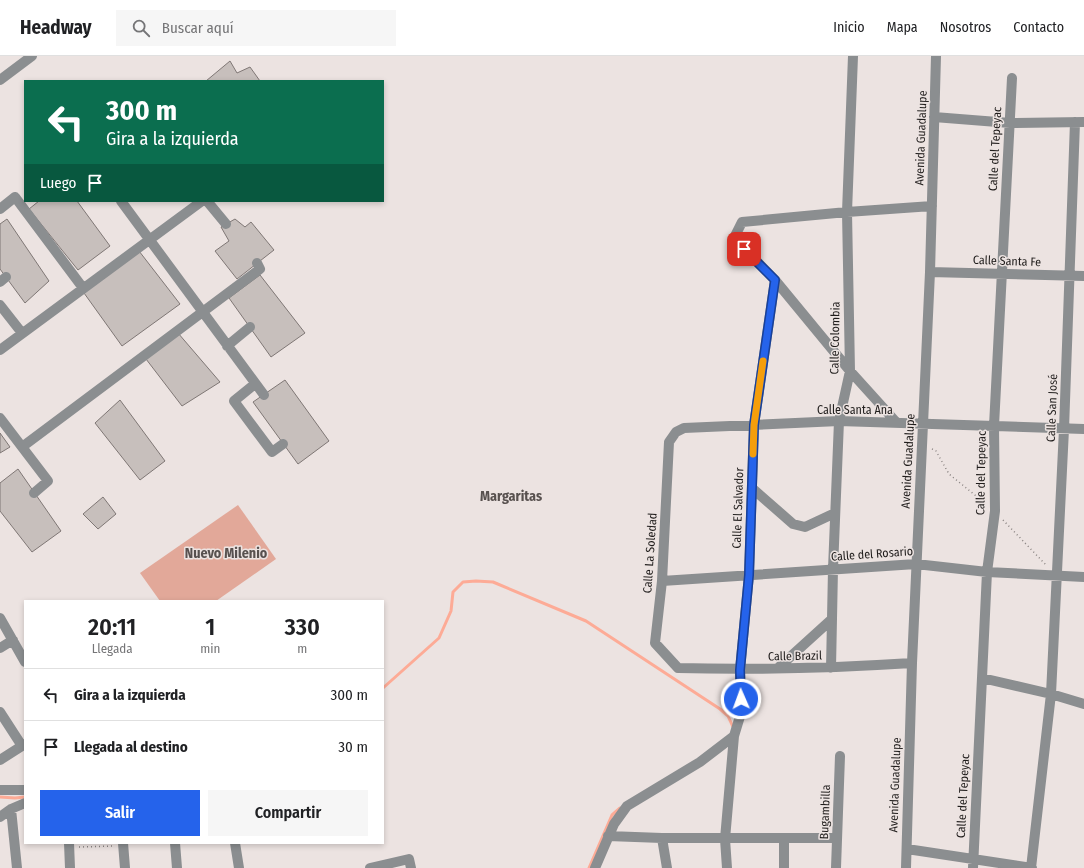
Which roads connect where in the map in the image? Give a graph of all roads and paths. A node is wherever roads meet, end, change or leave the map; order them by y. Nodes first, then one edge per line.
1 (32, 56) edge
2 (853, 56) edge
3 (936, 56) edge
4 (1012, 78) dead end
5 (0, 80) edge
6 (934, 117) junction
7 (1080, 122) edge
8 (1010, 123) junction
9 (122, 202) edge
10 (208, 202) edge
11 (190, 204) edge
12 (932, 206) junction
13 (0, 209) edge
14 (847, 212) junction
15 (226, 224) dead end
16 (149, 240) junction
17 (257, 263) dead end
18 (930, 272) junction
19 (1002, 274) junction
20 (1070, 276) junction
21 (1084, 276) edge
22 (775, 280) junction
23 (83, 288) junction
24 (0, 305) edge
25 (203, 313) junction
26 (250, 327) dead end
27 (22, 333) junction
28 (228, 346) junction
29 (0, 350) edge
30 (850, 371) junction
31 (256, 384) junction
32 (264, 395) dead end
33 (0, 418) edge
34 (839, 421) junction
35 (897, 423) junction
36 (923, 424) junction
37 (754, 425) junction
38 (994, 426) junction
39 (1064, 429) junction
40 (1084, 429) edge
41 (676, 432) joint
42 (283, 444) dead end
43 (22, 447) junction
44 (752, 488) junction
45 (34, 493) dead end
46 (835, 513) junction
47 (916, 564) junction
48 (833, 569) junction
49 (987, 572) junction
50 (749, 575) junction
51 (1056, 576) junction
52 (1084, 577) edge
53 (662, 581) junction
54 (0, 618) edge
55 (832, 619) junction
56 (13, 640) junction
57 (0, 648) edge
58 (24, 660) edge
59 (912, 664) junction
60 (678, 668) joint
61 (778, 668) junction
62 (831, 668) junction
63 (740, 670) junction
64 (982, 678) junction
65 (1051, 694) junction
66 (1084, 704) edge
67 (0, 712) edge
68 (734, 736) junction
69 (23, 745) edge
70 (840, 756) dead end
71 (0, 760) edge
72 (0, 790) edge
73 (24, 790) edge
74 (24, 803) edge
75 (11, 809) junction
76 (0, 817) edge
77 (608, 836) junction
78 (662, 838) junction
79 (837, 838) junction
80 (725, 839) junction
81 (784, 839) junction
82 (123, 844) edge
83 (175, 844) edge
84 (235, 844) edge
85 (69, 845) edge
86 (906, 848) junction
87 (973, 863) edge
88 (410, 864) edge
89 (17, 868) edge
90 (70, 868) edge
91 (125, 868) edge
92 (177, 868) edge
93 (239, 868) edge
94 (370, 868) edge
95 (595, 868) edge
96 (667, 868) edge
97 (726, 868) edge
98 (784, 868) edge
99 (836, 868) edge
100 (906, 868) edge
101 (1031, 868) edge

1 - 5 street
2 - 14 street, Calle Colombia
3 - 6 street, Avenida Guadalupe
4 - 8 street, Calle del Tepeyac
6 - 8 street
6 - 12 street, Avenida Guadalupe
7 - 8 street
7 - 20 street, Calle San José
8 - 19 street, Calle del Tepeyac
9 - 16 street
10 - 15 street
11 - 16 street
12 - 14 street
12 - 18 street, Avenida Guadalupe
13 - 23 street
14 - 22 street
14 - 30 street, Calle Colombia
16 - 23 street
16 - 25 street
17 - 25 street
18 - 19 street, Calle Santa Fe
18 - 36 street, Avenida Guadalupe
19 - 20 street, Calle Santa Fe
19 - 38 street, Calle del Tepeyac
20 - 21 street, Calle Santa Fe
20 - 39 street, Calle San José
22 - 30 street
22 - 37 street, Calle El Salvador
23 - 27 street
24 - 27 street
25 - 28 street
25 - 43 street
26 - 28 street
27 - 29 street
28 - 31 street
30 - 34 street, Calle Colombia
30 - 35 street
31 - 32 street
31 - 42 street
33 - 43 street
34 - 35 street, Calle Santa Ana
34 - 37 street, Calle Santa Ana
34 - 46 street, Calle Colombia
35 - 36 street, Calle Santa Ana
36 - 38 street, Calle Santa Ana
36 - 47 street, Avenida Guadalupe
37 - 41 street, Calle Santa Ana
37 - 44 street, Calle El Salvador
38 - 39 street, Calle Santa Ana
38 - 49 street, Calle del Tepeyac
39 - 40 street, Calle Santa Ana
39 - 51 street, Calle San José
41 - 53 street, Calle La Soledad
43 - 45 street
44 - 46 street
44 - 50 street, Calle El Salvador
46 - 48 street, Calle Colombia
47 - 48 street, Calle del Rosario
47 - 49 street, Calle del Rosario
47 - 59 street, Avenida Guadalupe
48 - 50 street, Calle del Rosario
48 - 55 street, Calle Colombia
49 - 51 street, Calle del Rosario
49 - 64 street, Calle del Tepeyac
50 - 53 street, Calle del Rosario
50 - 63 street, Calle El Salvador
51 - 52 street, Calle del Rosario
51 - 65 street, Calle San José
53 - 60 street, Calle La Soledad
54 - 56 street
55 - 61 street
55 - 62 street, Calle Colombia
56 - 57 street
56 - 58 street
59 - 62 street, Calle Brazil
59 - 86 street, Avenida Guadalupe
60 - 63 street, Calle Brazil
61 - 62 street, Calle Brazil
61 - 63 street, Calle Brazil
63 - 68 street, Calle El Salvador
64 - 65 street
64 - 87 street, Calle del Tepeyac
65 - 66 street
65 - 101 street, Calle San José
67 - 69 street
68 - 77 street
68 - 80 street, Calle El Salvador
69 - 71 street
70 - 79 street, Bugambilla
72 - 73 street
74 - 75 street
75 - 76 street
75 - 89 street
77 - 78 street
77 - 95 street
78 - 80 street
78 - 96 street
79 - 81 street
79 - 99 street, Bugambilla
80 - 81 street
80 - 97 street, Calle El Salvador
81 - 98 street
82 - 85 path
82 - 91 street
83 - 92 street
84 - 93 street
85 - 90 street
86 - 87 street
86 - 100 street, Avenida Guadalupe
87 - 101 street
88 - 94 street

